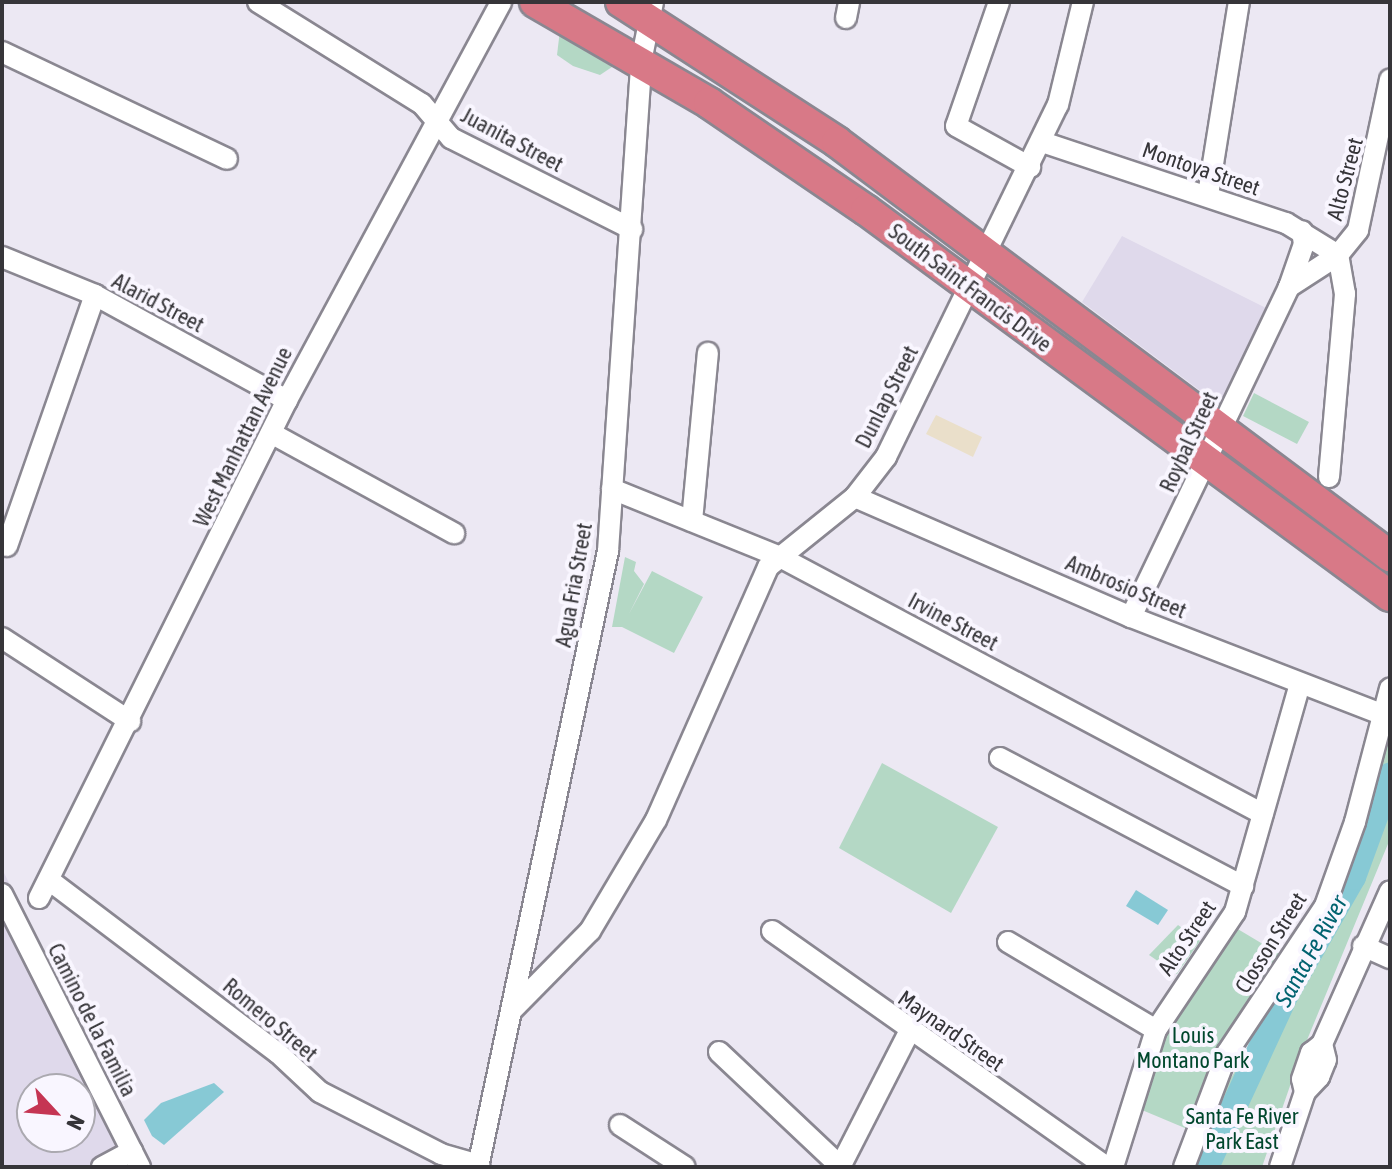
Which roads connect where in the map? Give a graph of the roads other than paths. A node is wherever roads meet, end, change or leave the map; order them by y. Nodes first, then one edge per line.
1 (258, 2) edge
2 (501, 2) edge
3 (535, 2) edge
4 (621, 2) edge
5 (999, 2) edge
6 (1083, 2) edge
7 (1239, 2) edge
8 (652, 10) edge
9 (2, 52) edge
10 (641, 62) junction
11 (1390, 79) edge
12 (434, 122) junction
13 (1042, 142) junction
14 (227, 159) dead end
15 (1030, 167) junction
16 (1208, 195) junction
17 (632, 229) junction
18 (1302, 231) junction
19 (986, 253) junction
20 (1338, 255) junction
21 (2, 257) edge
22 (967, 287) junction
23 (1289, 287) junction
24 (95, 295) junction
25 (708, 353) dead end
26 (287, 400) junction
27 (1220, 432) junction
28 (271, 433) junction
29 (1206, 464) junction
30 (1329, 477) dead end
31 (612, 489) junction
32 (855, 497) junction
33 (692, 521) junction
34 (454, 533) dead end
35 (7, 546) dead end
36 (778, 556) junction
37 (1390, 556) edge
38 (1390, 596) edge
39 (1131, 617) junction
40 (2, 638) edge
41 (1300, 684) junction
42 (1390, 689) edge
43 (1381, 714) junction
44 (130, 721) junction
45 (1000, 758) dead end
46 (1263, 814) junction
47 (1243, 886) junction
48 (44, 889) joint
49 (1390, 891) edge
50 (2, 894) edge
51 (7, 918) edge
52 (772, 931) dead end
53 (1008, 942) dead end
54 (1363, 946) junction
55 (1390, 958) edge
56 (513, 1009) junction
57 (1156, 1030) junction
58 (909, 1032) junction
59 (719, 1052) dead end
60 (620, 1125) dead end
61 (136, 1159) edge
62 (479, 1166) edge
63 (102, 1167) edge
64 (685, 1167) edge
65 (841, 1167) edge
66 (1106, 1167) edge
67 (1113, 1167) edge
68 (1184, 1167) edge
69 (1280, 1167) edge

1 - 12 street, Juanita Street
2 - 12 street, West Manhattan Avenue
3 - 10 highway, South Saint Francis Drive
4 - 8 highway, South Saint Francis Drive
5 - 15 street
6 - 13 street, Dunlap Street
7 - 16 street
8 - 10 street, Agua Fria Street
8 - 19 highway, South Saint Francis Drive
9 - 14 street
10 - 17 street, Agua Fria Street
10 - 22 highway, South Saint Francis Drive
11 - 20 street, Alto Street
12 - 17 street, Juanita Street
12 - 26 street, West Manhattan Avenue
13 - 15 street, Dunlap Street
13 - 16 street, Montoya Street
15 - 19 street, Dunlap Street
16 - 18 street, Montoya Street
17 - 31 street, Agua Fria Street
18 - 20 street, Montoya Street
18 - 23 street, Roybal Street
19 - 22 street, Dunlap Street
19 - 27 highway, South Saint Francis Drive
20 - 23 street
20 - 30 street
21 - 24 street, Alarid Street
22 - 29 highway, South Saint Francis Drive
22 - 32 street, Dunlap Street
23 - 27 street, Roybal Street
24 - 26 street, Alarid Street
24 - 35 street
25 - 33 street
26 - 28 street, West Manhattan Avenue
27 - 29 street, Roybal Street
27 - 37 highway, South Saint Francis Drive
28 - 34 street
28 - 44 street, West Manhattan Avenue
29 - 38 highway, South Saint Francis Drive
29 - 39 street, Roybal Street
31 - 33 street, Irvine Street
31 - 56 street, Agua Fria Street
32 - 36 street, Dunlap Street
32 - 39 street, Ambrosio Street
33 - 36 street, Irvine Street
36 - 46 street, Irvine Street
36 - 56 street, Dunlap Street
39 - 41 street, Ambrosio Street
40 - 44 street
41 - 43 street, Ambrosio Street
41 - 46 street, Alto Street
42 - 43 street, Closson Street
43 - 68 street, Closson Street
44 - 48 street, West Manhattan Avenue
45 - 47 street
46 - 47 street, Alto Street
47 - 57 street, Alto Street
48 - 62 street, Romero Street
49 - 54 street
50 - 51 street, Camino de la Familia
51 - 61 street, Camino de la Familia
52 - 58 street, Maynard Street
53 - 57 street
54 - 55 street
54 - 69 street
56 - 62 street, Agua Fria Street
57 - 67 street, Alto Street
58 - 65 street
58 - 66 street, Maynard Street
59 - 65 street
60 - 64 street
61 - 63 street

